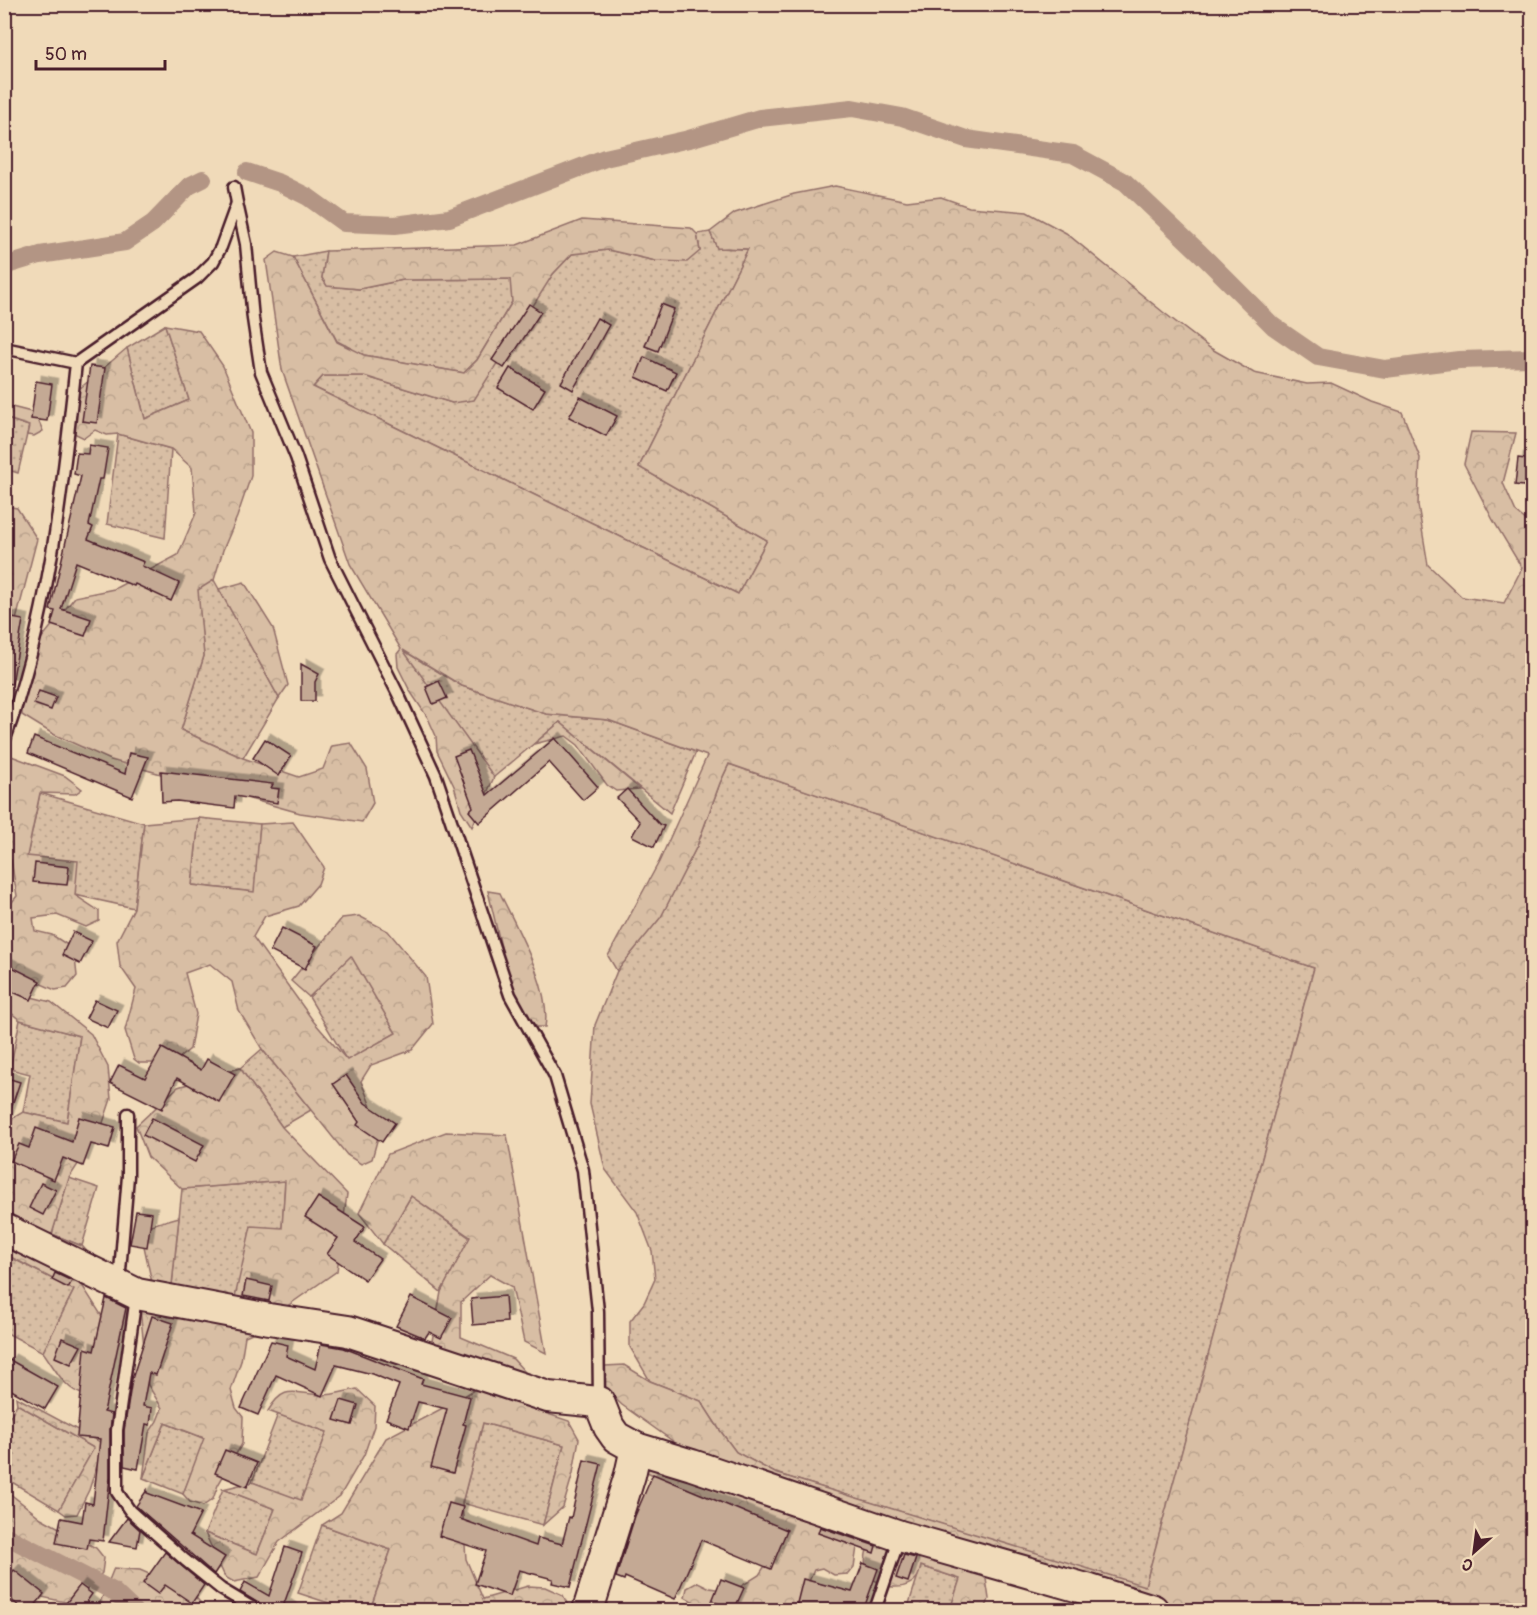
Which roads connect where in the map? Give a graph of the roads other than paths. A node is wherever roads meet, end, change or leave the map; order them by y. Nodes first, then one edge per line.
1 (234, 187) dead end
2 (237, 203) junction
3 (4, 348) edge
4 (76, 363) junction
5 (4, 742) edge
6 (129, 1114) dead end
7 (4, 1229) edge
8 (128, 1290) junction
9 (599, 1402) junction
10 (636, 1448) junction
11 (900, 1536) junction
12 (1087, 1600) edge
13 (256, 1611) edge
14 (588, 1611) edge
15 (876, 1611) edge
16 (1153, 1611) edge

1 - 2 lane
2 - 4 lane
2 - 9 lane
3 - 4 lane
4 - 5 lane
6 - 8 lane
7 - 8 street
8 - 9 street
8 - 13 lane
9 - 10 street
10 - 11 street
10 - 14 street
11 - 12 street
11 - 15 lane
12 - 16 street

